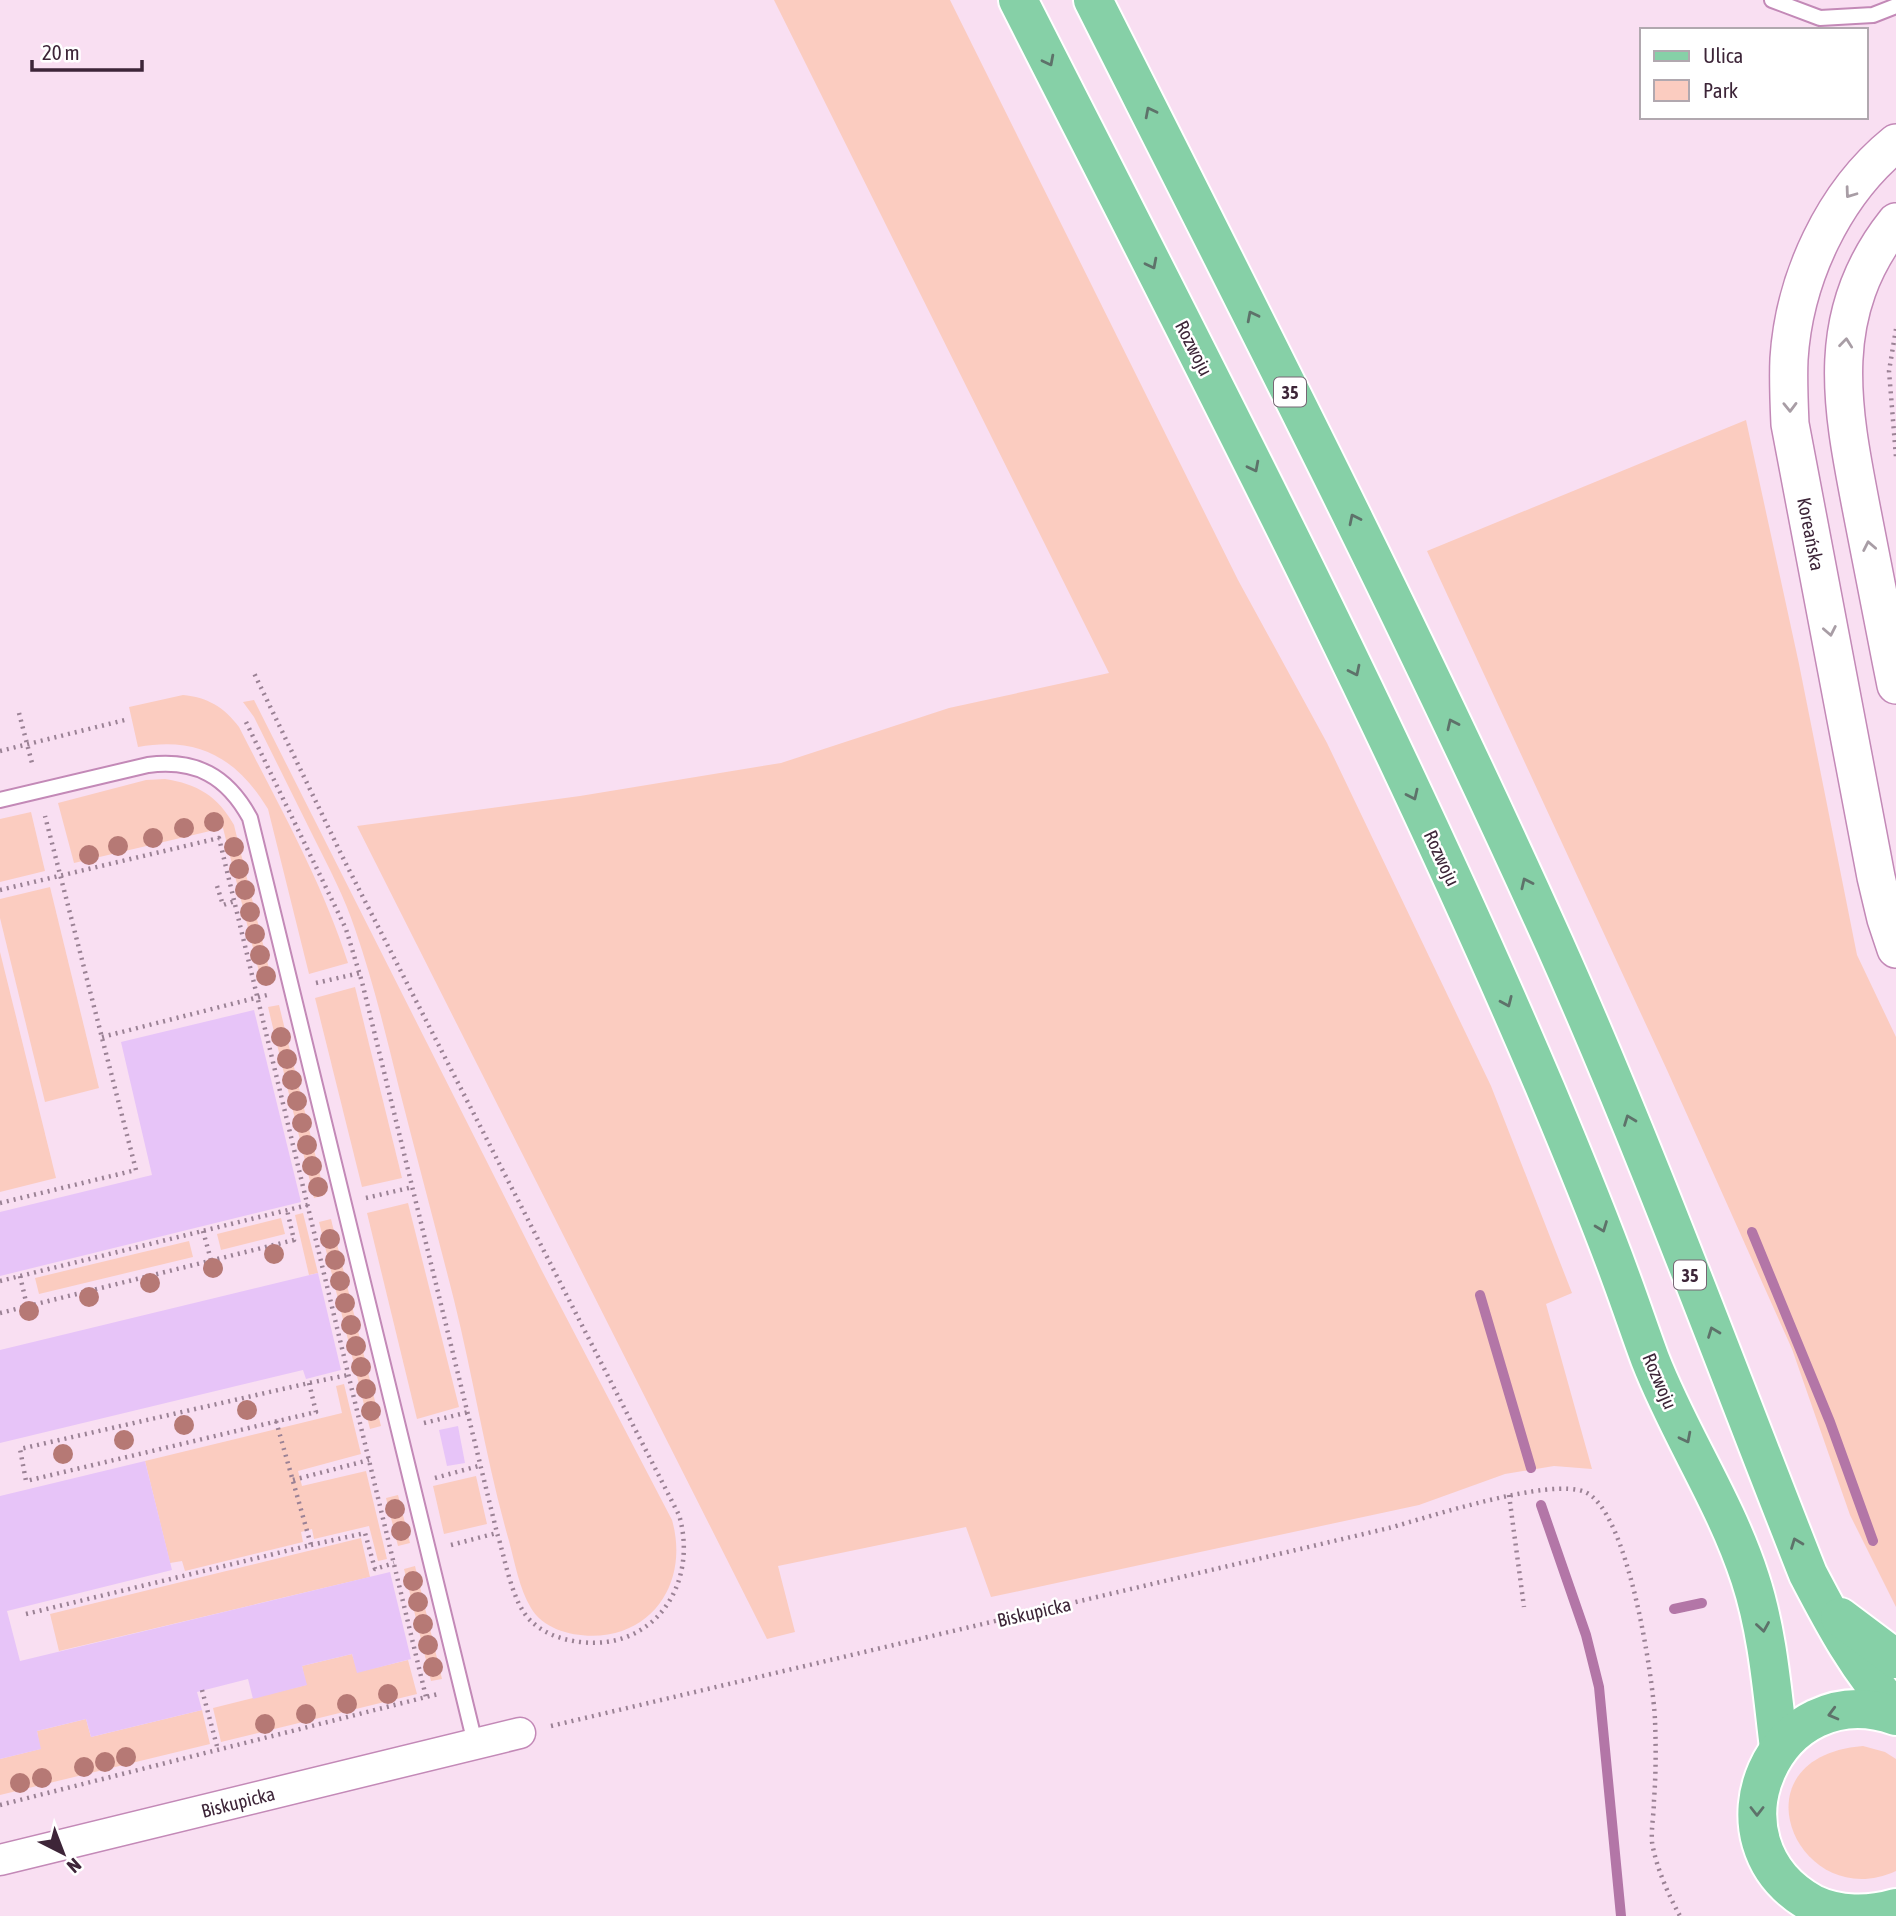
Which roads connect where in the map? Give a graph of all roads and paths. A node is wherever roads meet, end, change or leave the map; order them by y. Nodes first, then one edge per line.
1 (1018, 0) edge
2 (1093, 0) edge
3 (1772, 0) edge
4 (1896, 6) edge
5 (1896, 143) edge
6 (1896, 222) edge
7 (1896, 329) edge
8 (1896, 457) edge
9 (253, 671) dead end
10 (1896, 685) edge
11 (19, 713) dead end
12 (125, 720) dead end
13 (246, 722) dead end
14 (27, 744) junction
15 (0, 751) edge
16 (39, 791) junction
17 (0, 800) edge
18 (61, 876) junction
19 (217, 886) dead end
20 (0, 890) edge
21 (235, 901) junction
22 (1896, 949) edge
23 (360, 973) junction
24 (292, 989) junction
25 (257, 997) junction
26 (102, 1037) junction
27 (0, 1203) edge
28 (308, 1205) junction
29 (286, 1210) junction
30 (203, 1231) junction
31 (211, 1260) junction
32 (20, 1276) junction
33 (0, 1281) edge
34 (27, 1306) junction
35 (0, 1313) edge
36 (348, 1374) junction
37 (309, 1383) junction
38 (469, 1412) junction
39 (276, 1421) junction
40 (420, 1424) dead end
41 (369, 1460) junction
42 (481, 1465) junction
43 (433, 1479) dead end
44 (293, 1480) junction
45 (1509, 1496) junction
46 (311, 1545) junction
47 (394, 1563) junction
48 (1824, 1605) junction
49 (1524, 1607) dead end
50 (26, 1614) dead end
51 (1896, 1659) edge
52 (462, 1688) junction
53 (202, 1690) dead end
54 (426, 1697) junction
55 (1896, 1710) edge
56 (1896, 1716) edge
57 (558, 1724) dead end
58 (520, 1733) dead end
59 (475, 1744) junction
60 (1779, 1748) junction
61 (218, 1750) junction
62 (0, 1805) edge
63 (0, 1860) edge
64 (1809, 1907) edge
65 (1896, 1908) edge
66 (1680, 1916) edge

1 -> 60 main road, Rozwoju
48 -> 2 main road, 35
3 - 4 lane
5 -> 22 street, Koreańska
10 -> 6 street
7 - 8 path
9 - 42 path
11 - 14 path
12 - 14 path
13 - 23 path
14 - 15 path
14 - 16 path
16 - 17 lane
16 - 18 path
16 - 24 lane
18 - 20 path
18 - 21 path
18 - 26 path
19 - 21 path
21 - 25 path
23 - 24 path
23 - 38 path
24 - 25 path
24 - 52 lane
25 - 26 path
25 - 28 path
26 - 27 path
28 - 29 path
28 - 36 path
29 - 30 path
29 - 31 path
30 - 31 path
30 - 32 path
31 - 34 path
32 - 33 path
32 - 34 path
34 - 35 path
36 - 37 path
36 - 41 path
37 - 39 path
37 - 39 path
38 - 40 path
38 - 42 path
39 - 44 path
41 - 44 path
41 - 47 path
42 - 43 path
44 - 46 path
45 - 49 path
45 - 57 path, Biskupicka
45 - 66 path, Biskupicka
46 - 47 path
46 - 50 path
47 - 54 path
48 - 51 main road
48 - 55 main road, 35
52 - 54 path
52 - 59 lane
53 - 61 path
54 - 61 path
56 -> 60 main road
58 - 59 street, Biskupicka
59 - 63 street, Biskupicka
60 -> 64 main road
61 - 62 path
64 - 65 main road

